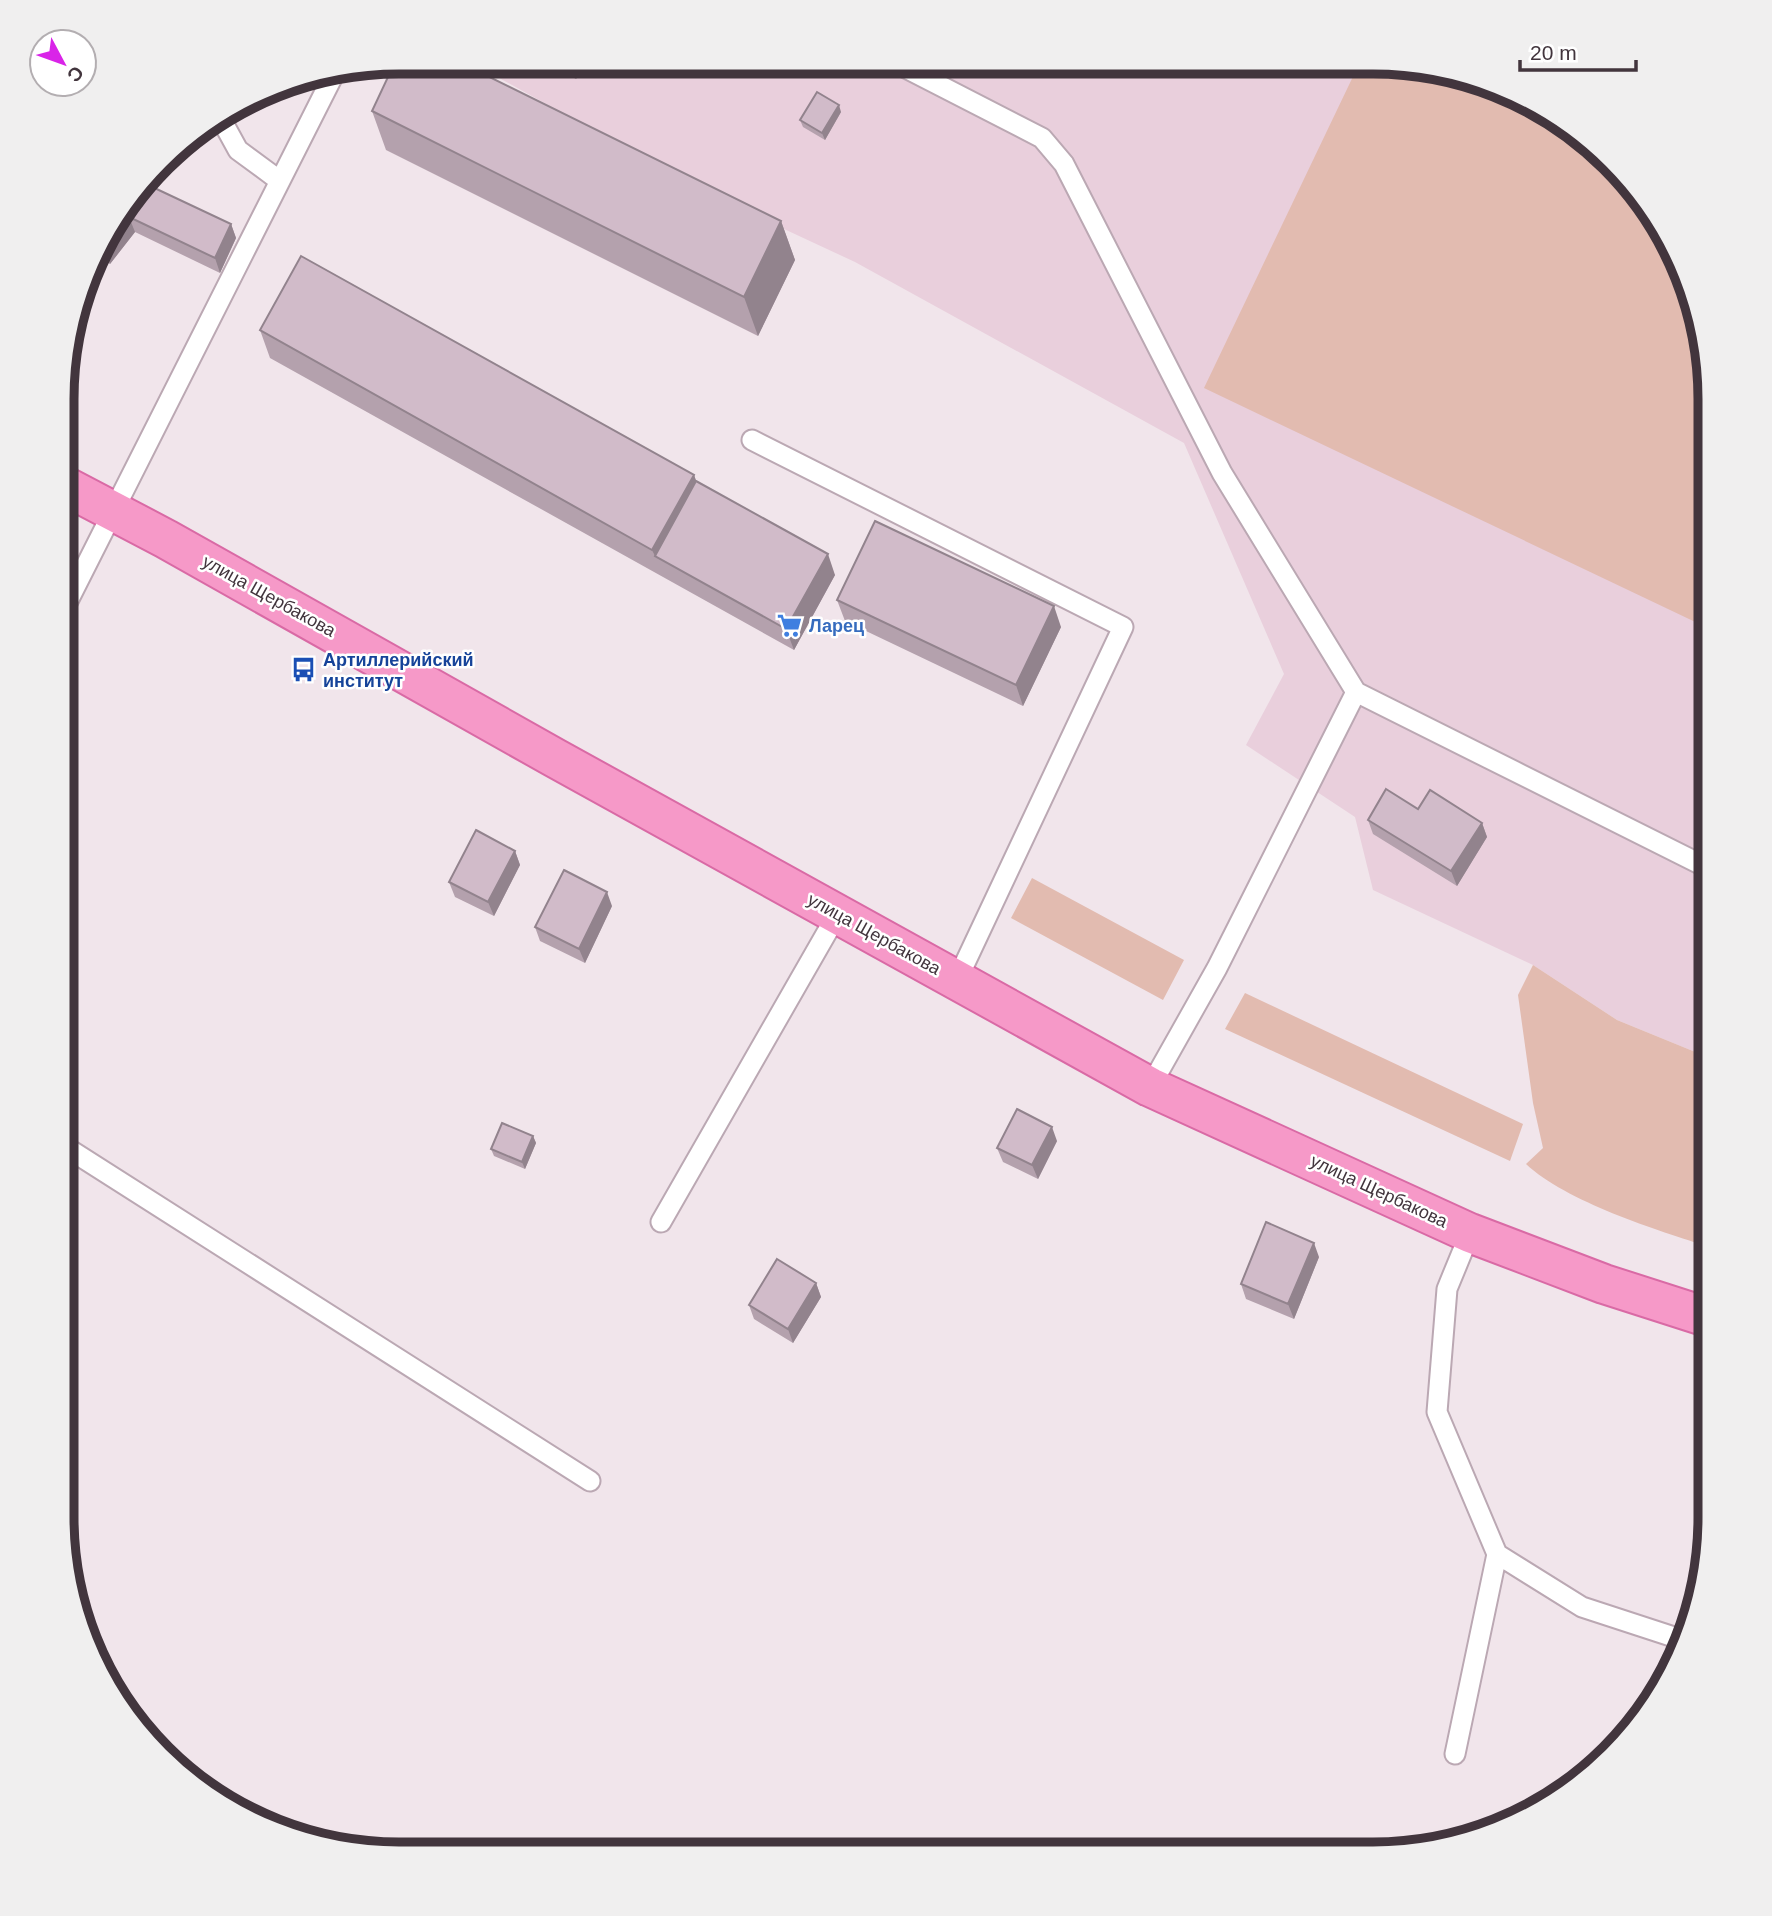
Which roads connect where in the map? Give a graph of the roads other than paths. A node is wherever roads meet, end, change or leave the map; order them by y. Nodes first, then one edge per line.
1 (917, 74) edge
2 (330, 81) edge
3 (224, 124) edge
4 (280, 181) junction
5 (752, 440) dead end
6 (74, 491) edge
7 (115, 512) junction
8 (74, 590) edge
9 (1356, 692) junction
10 (1699, 864) edge
11 (838, 913) junction
12 (957, 980) junction
13 (1150, 1087) junction
14 (74, 1152) edge
15 (661, 1222) dead end
16 (1470, 1233) junction
17 (1699, 1314) edge
18 (590, 1480) dead end
19 (1497, 1555) junction
20 (1676, 1638) edge
21 (1455, 1754) dead end

1 - 9 lane
2 - 4 lane
3 - 4 lane
4 - 7 lane
5 - 12 lane
6 - 7 main road, улица Щербакова
7 - 8 lane
7 - 11 main road, улица Щербакова
9 - 10 lane
9 - 13 lane
11 - 12 main road, улица Щербакова
11 - 15 lane
12 - 13 main road, улица Щербакова
13 - 16 main road, улица Щербакова
14 - 18 lane
16 - 17 main road, улица Щербакова
16 - 19 lane
19 - 20 lane
19 - 21 lane

